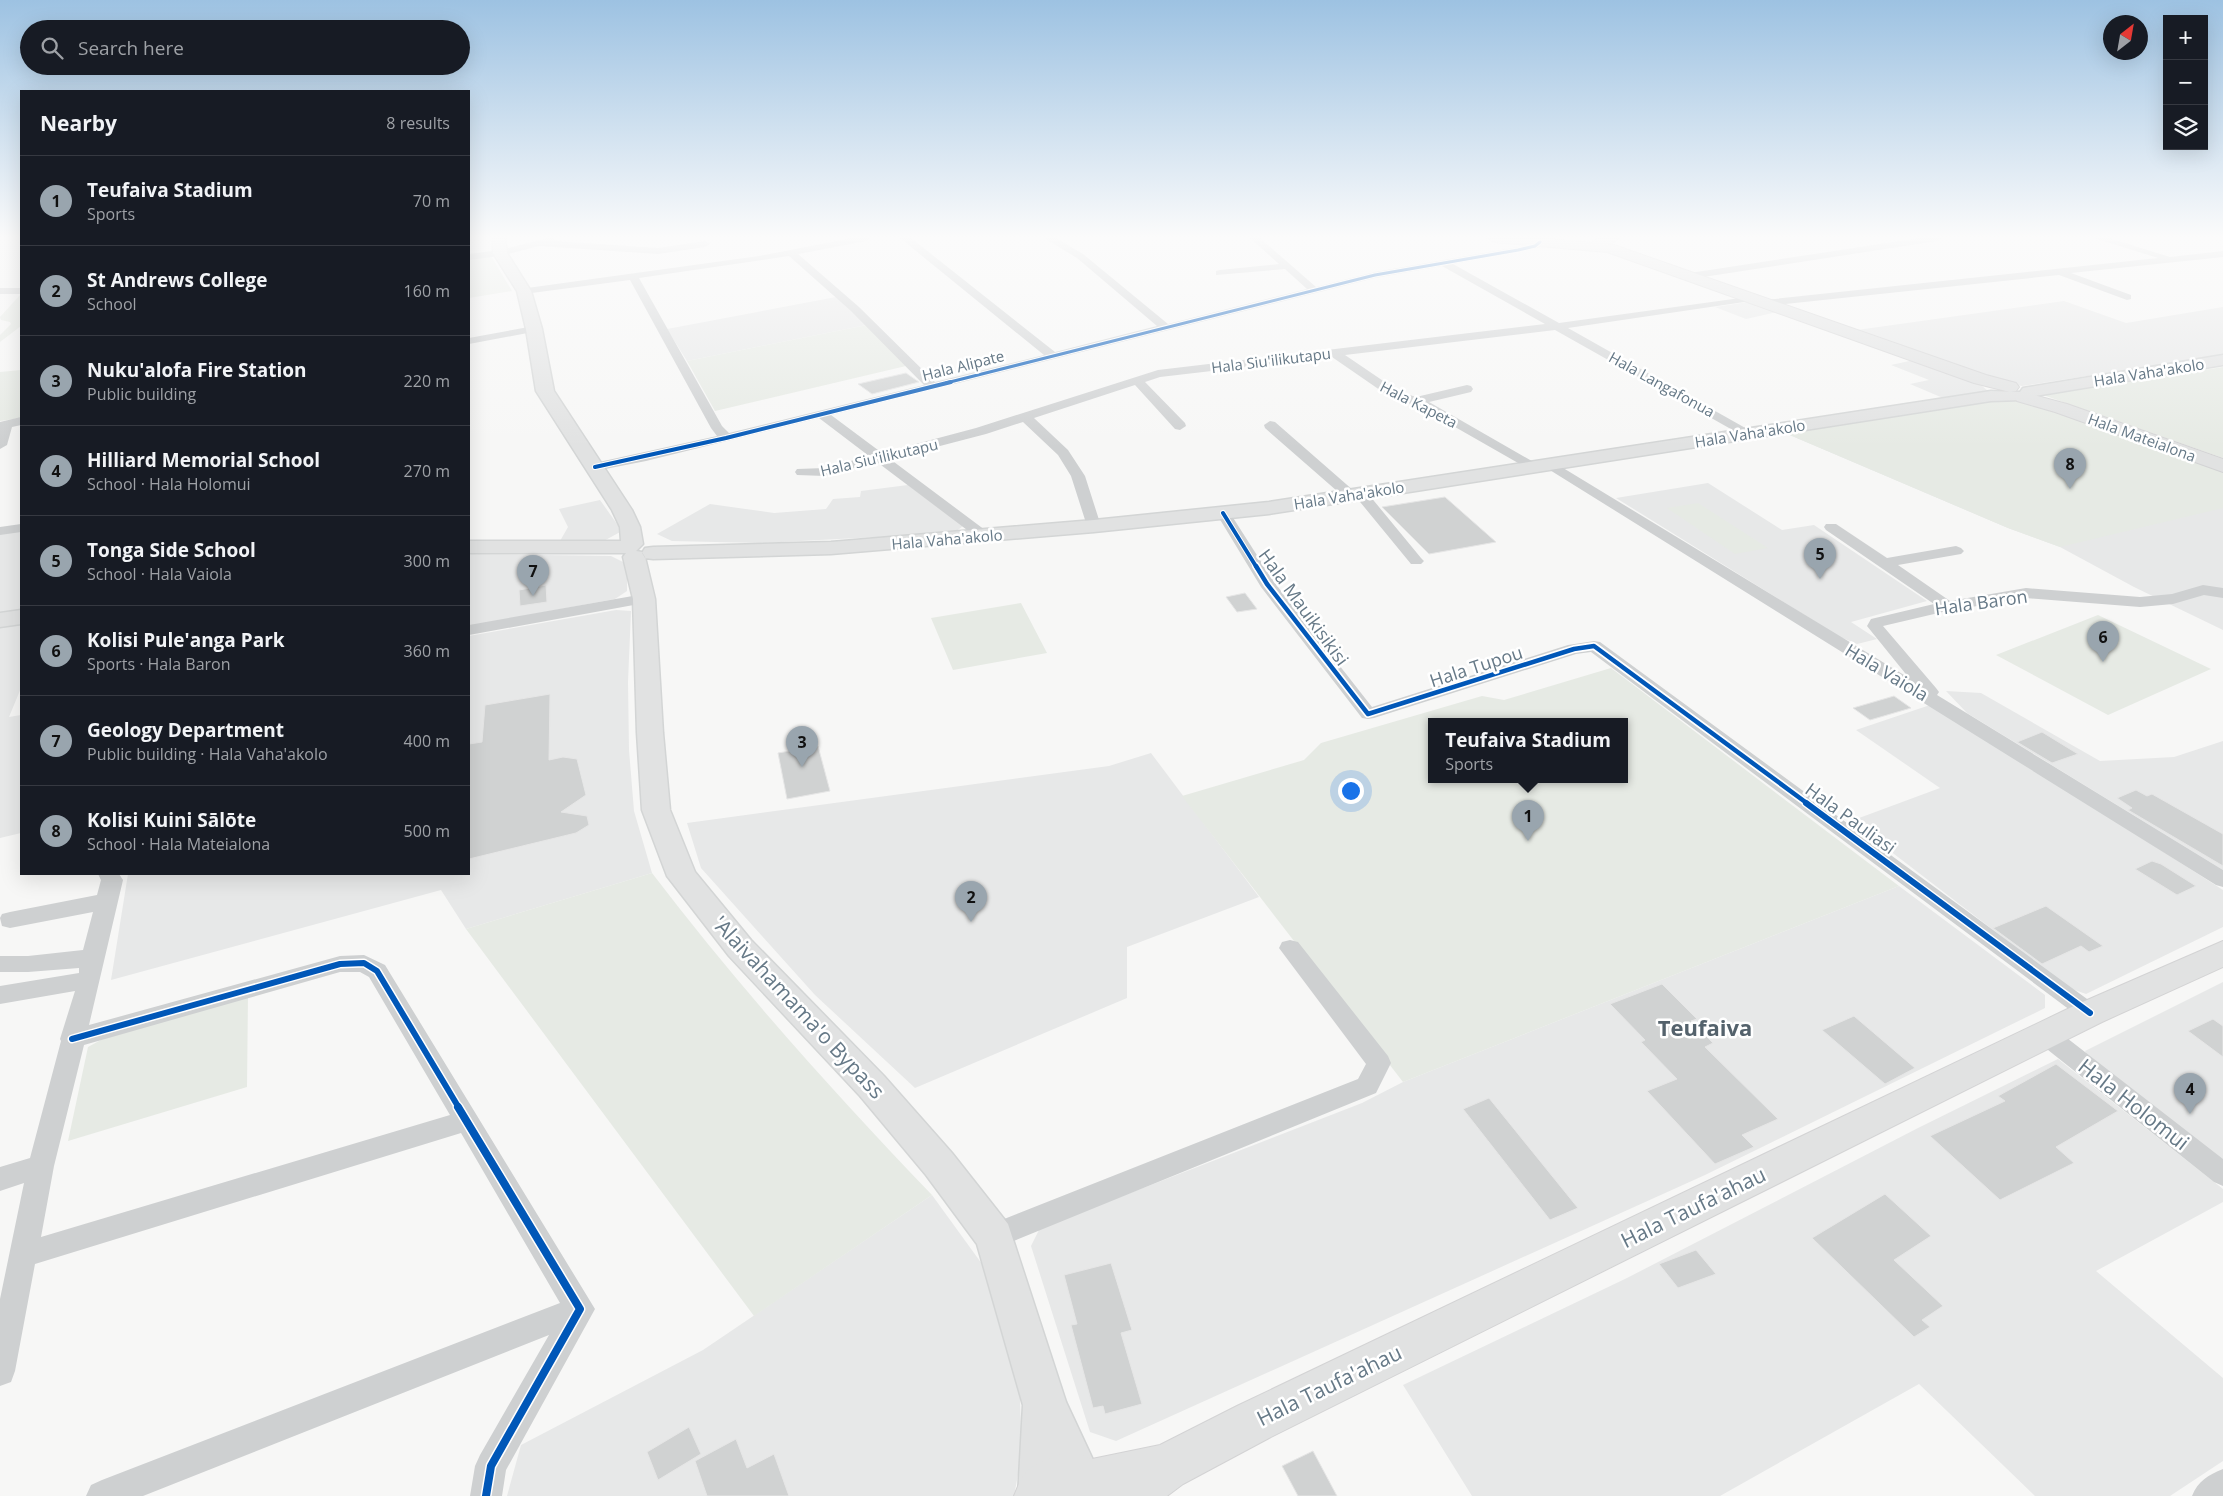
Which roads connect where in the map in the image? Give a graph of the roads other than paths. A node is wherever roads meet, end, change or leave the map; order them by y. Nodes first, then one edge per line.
1 (528, 308) edge
2 (651, 308) edge
3 (853, 308) edge
4 (993, 308) edge
5 (1142, 308) edge
6 (1242, 308) edge
7 (1525, 308) edge
8 (1698, 308) edge
9 (1780, 308) edge
10 (1558, 326) junction
11 (1165, 327) junction
12 (534, 329) junction
13 (470, 341) edge
14 (1334, 353) junction
15 (1053, 356) junction
16 (2223, 360) edge
17 (1136, 380) junction
18 (931, 385) junction
19 (1467, 389) dead end
20 (2017, 392) junction
21 (1416, 401) junction
22 (822, 414) junction
23 (1026, 417) junction
24 (20, 421) edge
25 (3, 425) edge
26 (1270, 425) dead end
27 (1180, 426) dead end
28 (1750, 434) junction
29 (726, 438) junction
30 (0, 445) edge
31 (880, 459) junction
32 (1541, 465) junction
33 (2223, 466) edge
34 (595, 467) junction
35 (802, 472) dead end
36 (1354, 494) junction
37 (1223, 513) junction
38 (1094, 526) junction
39 (1831, 527) dead end
40 (20, 528) edge
41 (0, 531) edge
42 (984, 536) junction
43 (470, 547) edge
44 (1956, 551) dead end
45 (697, 552) junction
46 (639, 554) junction
47 (1416, 561) dead end
48 (1886, 563) junction
49 (2223, 593) edge
50 (1947, 606) junction
51 (20, 617) edge
52 (0, 620) edge
53 (470, 630) edge
54 (1594, 646) joint
55 (1943, 706) junction
56 (1368, 714) joint
57 (109, 875) edge
58 (2223, 880) edge
59 (108, 901) junction
60 (10, 920) dead end
61 (1290, 948) dead end
62 (2223, 953) edge
63 (0, 964) edge
64 (90, 969) junction
65 (0, 995) edge
66 (2090, 1013) junction
67 (2046, 1035) junction
68 (72, 1039) junction
69 (465, 1121) junction
70 (41, 1166) junction
71 (2223, 1174) edge
72 (0, 1179) edge
73 (994, 1236) junction
74 (23, 1255) junction
75 (580, 1309) junction
76 (0, 1371) edge
77 (2223, 1485) edge
78 (1079, 1490) edge
79 (102, 1496) edge
80 (486, 1496) edge
81 (2208, 1496) edge

1 - 12 main road, 'Alaivahamama'o Bypass
2 - 29 street
3 - 18 street
4 - 15 street
5 - 11 street
6 - 11 street, Hala Alipate
7 - 10 street, Hala Langafonua
8 - 10 street, Hala Siu'ilikutapu
9 - 20 main road, Hala Mateialona
10 - 14 street, Hala Siu'ilikutapu
10 - 28 street, Hala Langafonua
11 - 15 street, Hala Alipate
12 - 13 street
12 - 34 main road, 'Alaivahamama'o Bypass
14 - 17 street, Hala Siu'ilikutapu
14 - 21 street, Hala Kapeta
15 - 18 street, Hala Alipate
16 - 20 main road, Hala Vaha'akolo
17 - 23 street, Hala Siu'ilikutapu
17 - 27 street
18 - 22 street, Hala Alipate
19 - 21 street
20 - 28 main road, Hala Vaha'akolo
20 - 33 main road, Hala Mateialona
21 - 32 street, Hala Kapeta
22 - 29 street, Hala Alipate
22 - 31 street
23 - 31 street, Hala Siu'ilikutapu
23 - 38 street
24 - 25 street
25 - 30 street
26 - 36 street
28 - 32 main road, Hala Vaha'akolo
29 - 34 street, Hala Alipate
31 - 35 street, Hala Siu'ilikutapu
31 - 42 street
32 - 36 main road, Hala Vaha'akolo
32 - 55 street, Hala Vaiola
34 - 46 main road, 'Alaivahamama'o Bypass
36 - 37 main road, Hala Vaha'akolo
36 - 47 street
37 - 38 main road, Hala Vaha'akolo
37 - 56 street, Hala Mauikisikisi
38 - 42 main road, Hala Vaha'akolo
39 - 48 street
40 - 41 street
42 - 45 main road, Hala Vaha'akolo
43 - 46 main road, Hala Vaha'akolo
44 - 48 street
45 - 46 main road, Hala Vaha'akolo
45 - 46 main road
46 - 53 street
46 - 73 main road, 'Alaivahamama'o Bypass
48 - 50 street
49 - 50 street, Hala Baron
50 - 55 street, Hala Baron
51 - 52 main road
54 - 56 street, Hala Tupou
54 - 66 street, Hala Pauliasi
55 - 58 street, Hala Vaiola
57 - 59 street
59 - 60 street
59 - 64 street
61 - 73 street
62 - 66 main road, Hala Taufa'ahau
63 - 64 street
64 - 65 street
64 - 68 street
66 - 67 main road, Hala Taufa'ahau
67 - 71 street, Hala Holomui
67 - 78 main road, Hala Taufa'ahau
68 - 69 street
68 - 70 street
69 - 74 street
69 - 75 street
70 - 72 street
70 - 74 street
73 - 78 main road, 'Alaivahamama'o Bypass
74 - 76 street
75 - 79 street
75 - 80 street
77 - 81 street

